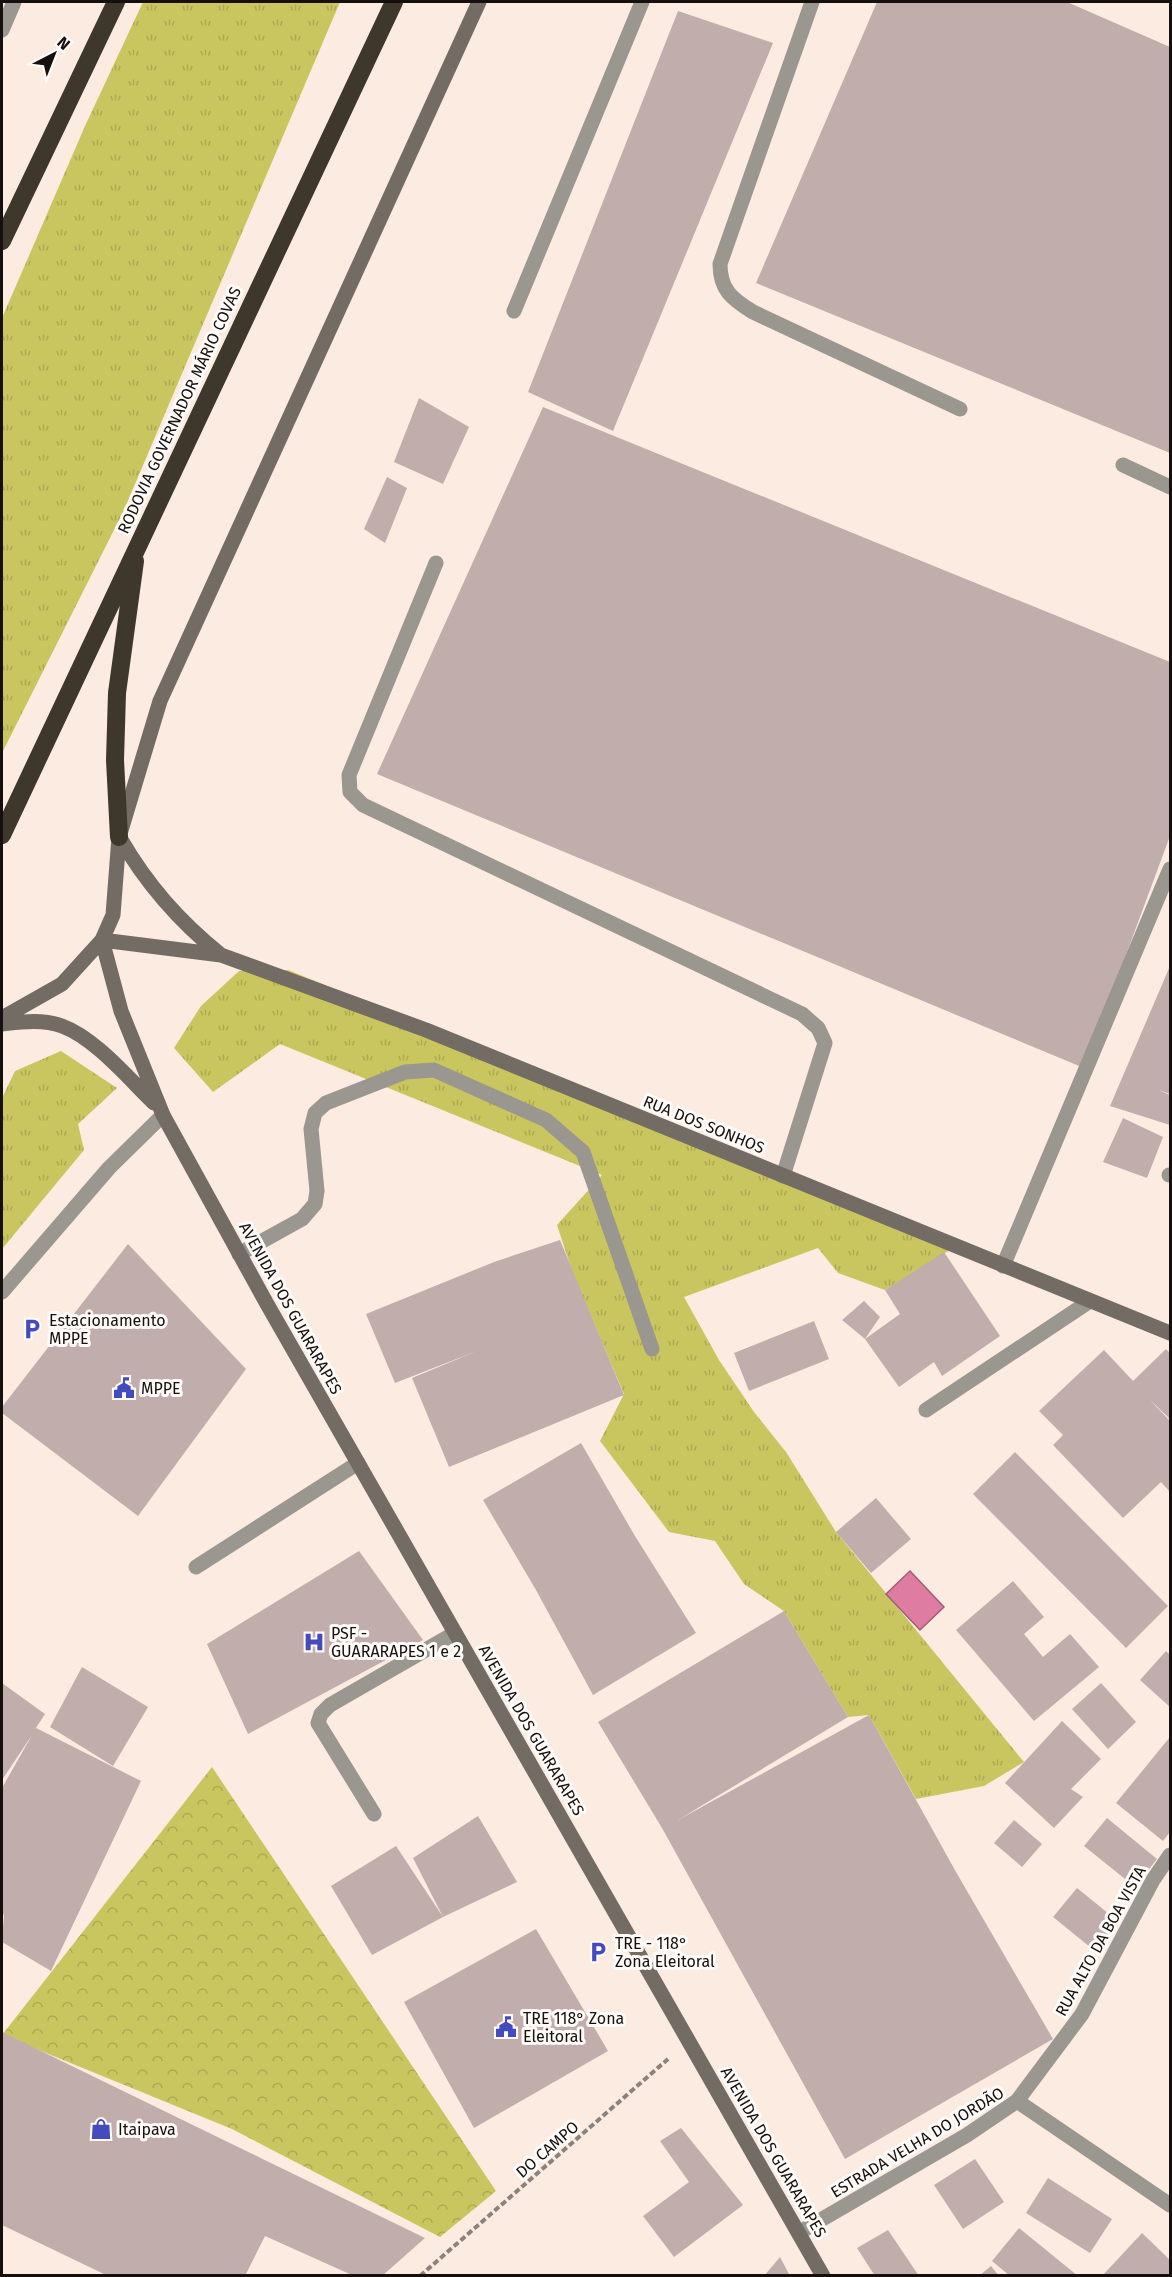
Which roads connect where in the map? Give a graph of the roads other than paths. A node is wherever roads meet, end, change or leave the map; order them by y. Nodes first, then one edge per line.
1 (14, 2) edge
2 (116, 2) edge
3 (394, 2) edge
4 (479, 2) edge
5 (642, 2) edge
6 (812, 2) edge
7 (2, 30) edge
8 (21, 200) junction
9 (2, 213) edge
10 (2, 241) edge
11 (514, 311) dead end
12 (960, 409) dead end
13 (1123, 465) dead end
14 (1170, 486) edge
15 (137, 543) junction
16 (436, 563) dead end
17 (2, 835) edge
18 (119, 837) junction
19 (1170, 869) edge
20 (102, 940) junction
21 (221, 955) junction
22 (2, 1018) edge
23 (2, 1024) edge
24 (161, 1111) junction
25 (783, 1176) junction
26 (239, 1254) junction
27 (1003, 1266) junction
28 (2, 1293) edge
29 (1090, 1301) junction
30 (1170, 1333) edge
31 (652, 1349) dead end
32 (926, 1410) dead end
33 (358, 1463) junction
34 (195, 1567) dead end
35 (455, 1633) junction
36 (374, 1814) dead end
37 (1170, 1855) edge
38 (1017, 2101) junction
39 (1170, 2205) edge
40 (800, 2232) junction
41 (823, 2276) edge

1 - 7 street
2 - 8 highway
3 - 15 highway, RODOVIA GOVERNADOR MÁRIO COVAS
4 - 18 main road
5 - 11 street
6 - 12 street
8 - 9 highway
8 - 10 highway
13 - 14 street
15 - 17 highway, RODOVIA GOVERNADOR MÁRIO COVAS
15 - 18 highway
16 - 25 street
18 - 20 main road
18 - 21 main road, RUA DOS SONHOS
19 - 27 street
20 - 21 main road, RUA DOS SONHOS
20 - 22 main road
20 - 24 main road, AVENIDA DOS GUARARAPES
21 - 25 main road, RUA DOS SONHOS
23 - 24 main road, AVENIDA DOS GUARARAPES
24 - 26 main road, AVENIDA DOS GUARARAPES
24 - 28 street
25 - 27 main road, RUA DOS SONHOS
26 - 31 street
26 - 33 main road, AVENIDA DOS GUARARAPES
27 - 29 main road, RUA DOS SONHOS
29 - 30 main road, RUA DOS SONHOS
29 - 32 street
33 - 34 street
33 - 35 main road, AVENIDA DOS GUARARAPES
35 - 36 street
35 - 40 main road, AVENIDA DOS GUARARAPES
37 - 38 street, RUA ALTO DA BOA VISTA
38 - 39 street, ESTRADA VELHA DO JORDÃO
38 - 40 street, ESTRADA VELHA DO JORDÃO
40 - 41 main road, AVENIDA DOS GUARARAPES

